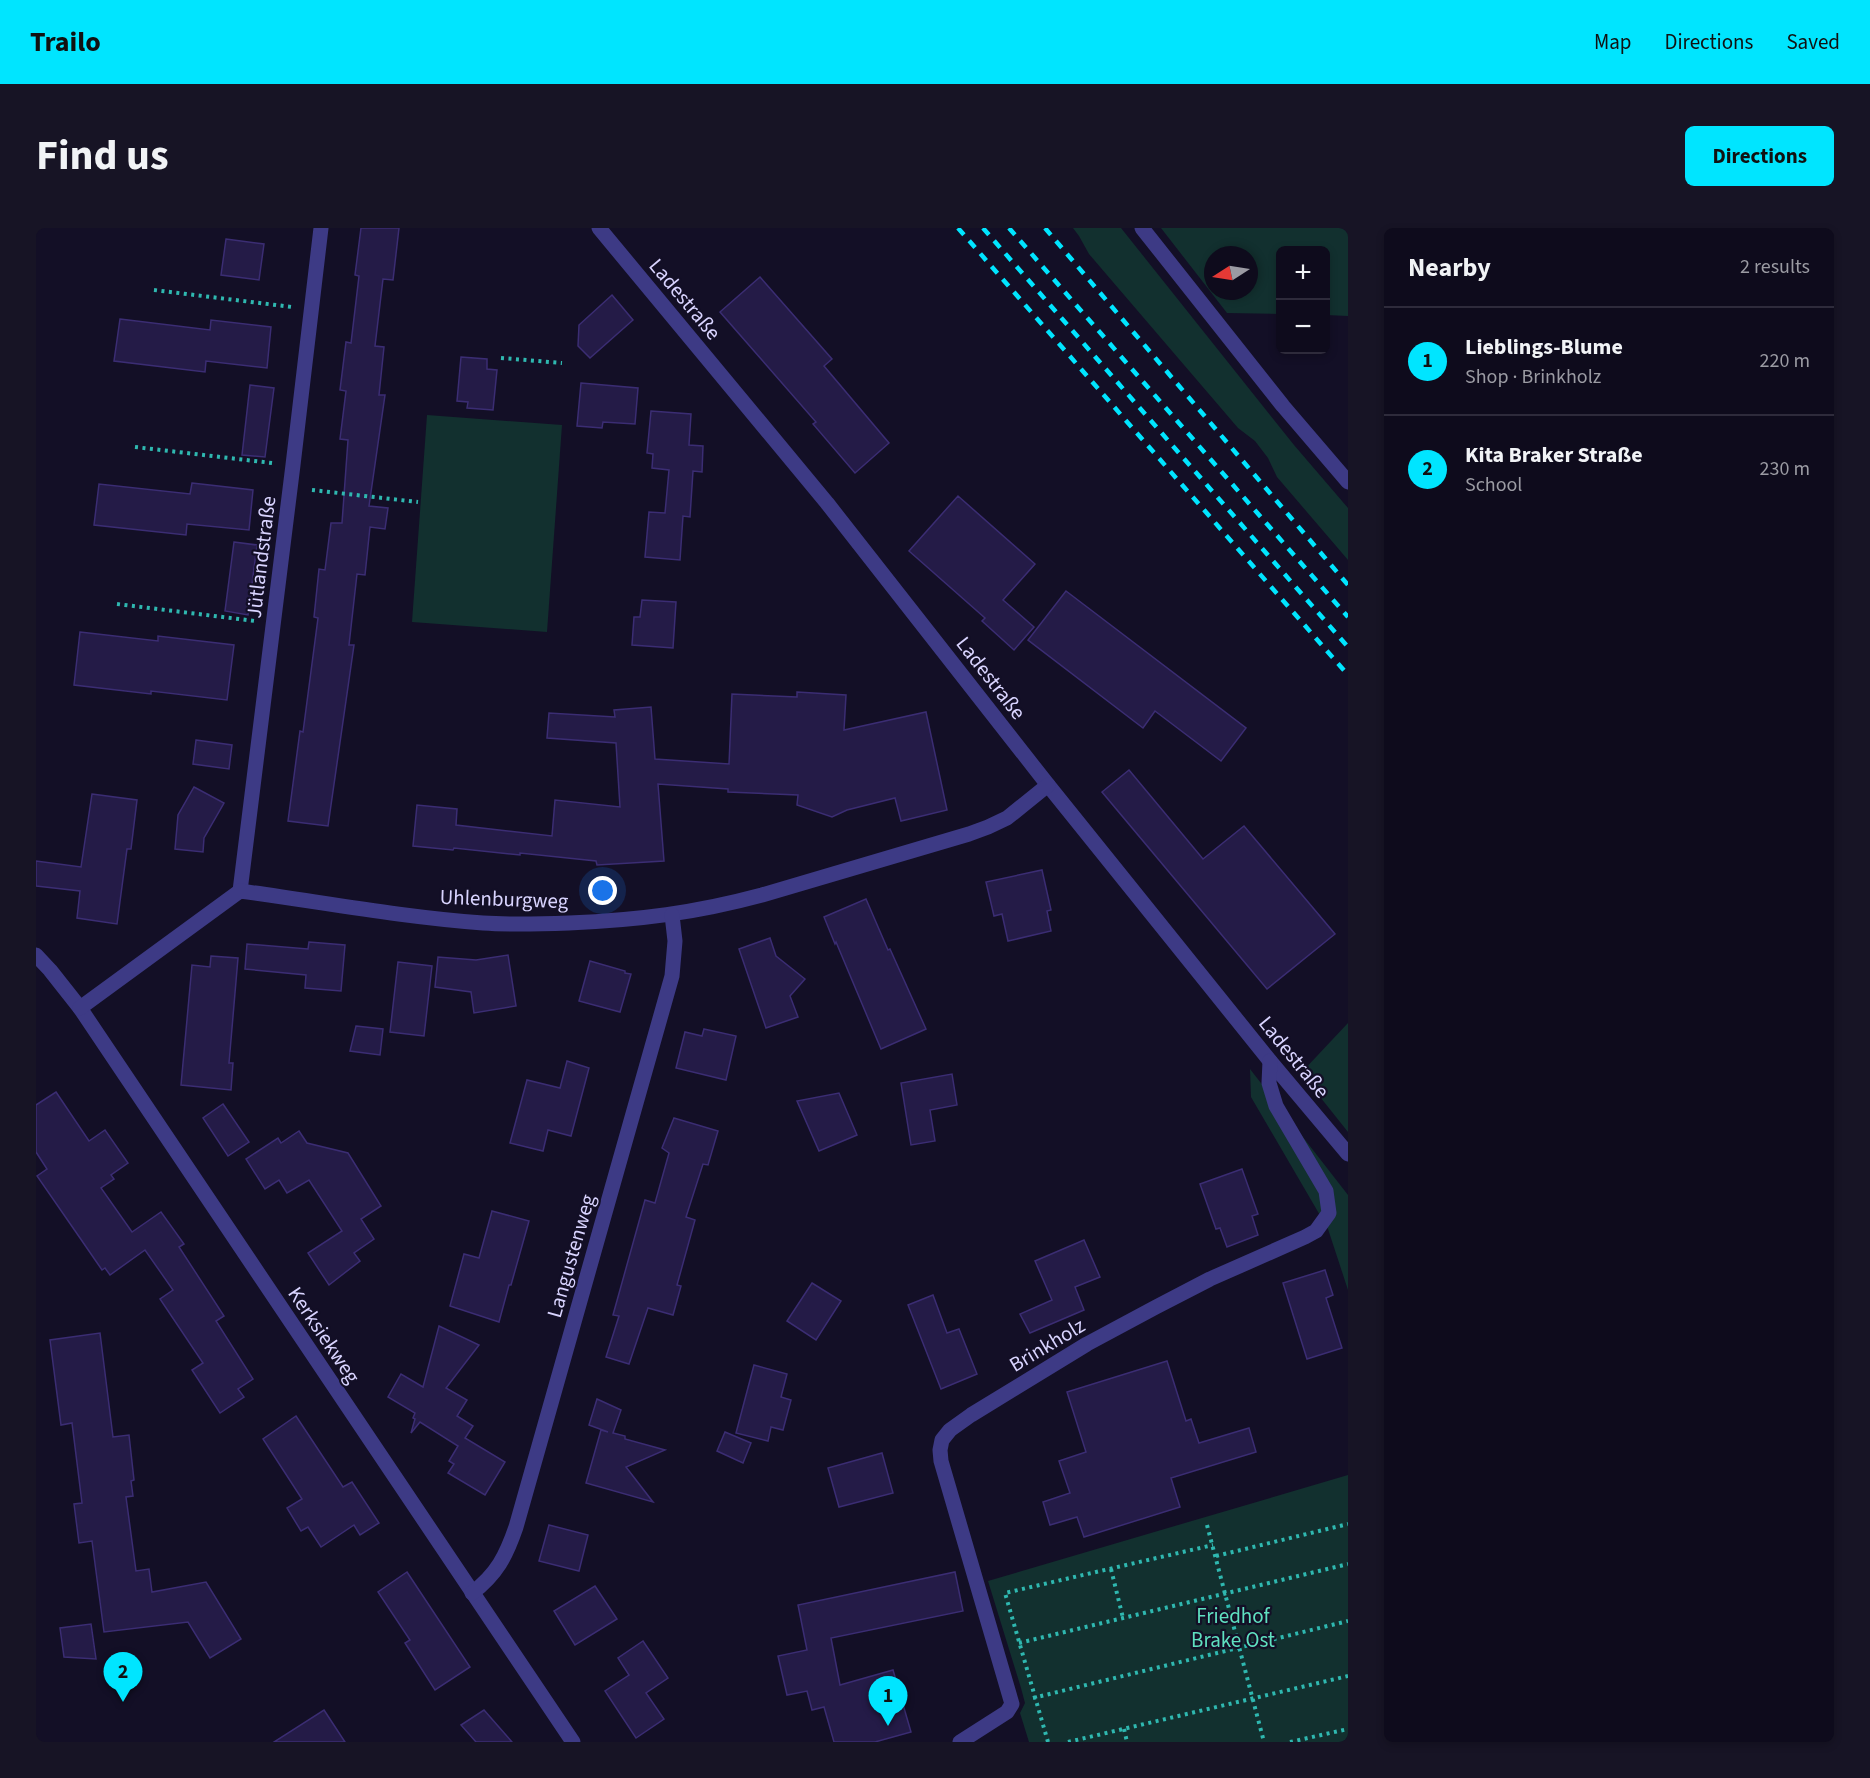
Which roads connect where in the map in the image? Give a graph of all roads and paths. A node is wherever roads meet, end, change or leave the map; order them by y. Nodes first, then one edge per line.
1 (321, 228) edge
2 (599, 228) edge
3 (1142, 228) edge
4 (154, 290) dead end
5 (311, 309) junction
6 (501, 358) dead end
7 (562, 363) dead end
8 (135, 447) dead end
9 (293, 465) junction
10 (1348, 482) edge
11 (291, 488) junction
12 (418, 502) dead end
13 (117, 604) dead end
14 (273, 623) junction
15 (1048, 785) junction
16 (240, 891) junction
17 (672, 915) junction
18 (36, 955) edge
19 (80, 1008) junction
20 (1270, 1061) junction
21 (1348, 1154) edge
22 (1348, 1524) edge
23 (1207, 1525) dead end
24 (1213, 1545) junction
25 (1216, 1556) junction
26 (1348, 1564) edge
27 (1110, 1569) junction
28 (472, 1593) junction
29 (1226, 1594) junction
30 (1123, 1618) junction
31 (1348, 1621) edge
32 (1019, 1643) junction
33 (1239, 1647) junction
34 (1348, 1676) edge
35 (1035, 1698) junction
36 (1253, 1698) junction
37 (1012, 1704) junction
38 (1124, 1729) junction
39 (1348, 1729) edge
40 (573, 1742) edge
41 (960, 1742) edge
42 (1048, 1742) edge
43 (1068, 1742) edge
44 (1127, 1742) edge
45 (1264, 1742) edge
46 (1290, 1742) edge

1 - 5 street, Jütlandstraße
2 - 15 street, Ladestraße
3 - 10 street
4 - 5 path
5 - 9 street, Jütlandstraße
6 - 7 path
8 - 9 path
9 - 11 street, Jütlandstraße
11 - 12 path
11 - 14 street, Jütlandstraße
13 - 14 path
14 - 16 street, Jütlandstraße
15 - 17 street, Uhlenburgweg
15 - 20 street, Ladestraße
16 - 17 street, Uhlenburgweg
16 - 19 street
17 - 28 street, Langustenweg
18 - 19 street, Kerksiekweg
19 - 28 street, Kerksiekweg
20 - 21 street, Ladestraße
20 - 37 street, Brinkholz
22 - 25 path
23 - 24 path
24 - 25 path
24 - 27 path
25 - 29 path
26 - 29 path
27 - 30 path
27 - 32 path
28 - 40 street, Kerksiekweg
29 - 30 path
29 - 33 path
30 - 32 path
31 - 33 path
32 - 35 path
33 - 35 path
33 - 36 path
34 - 36 path
35 - 37 path
35 - 42 path
36 - 38 path
36 - 45 path
37 - 41 street
38 - 43 path
38 - 44 path
39 - 46 path

